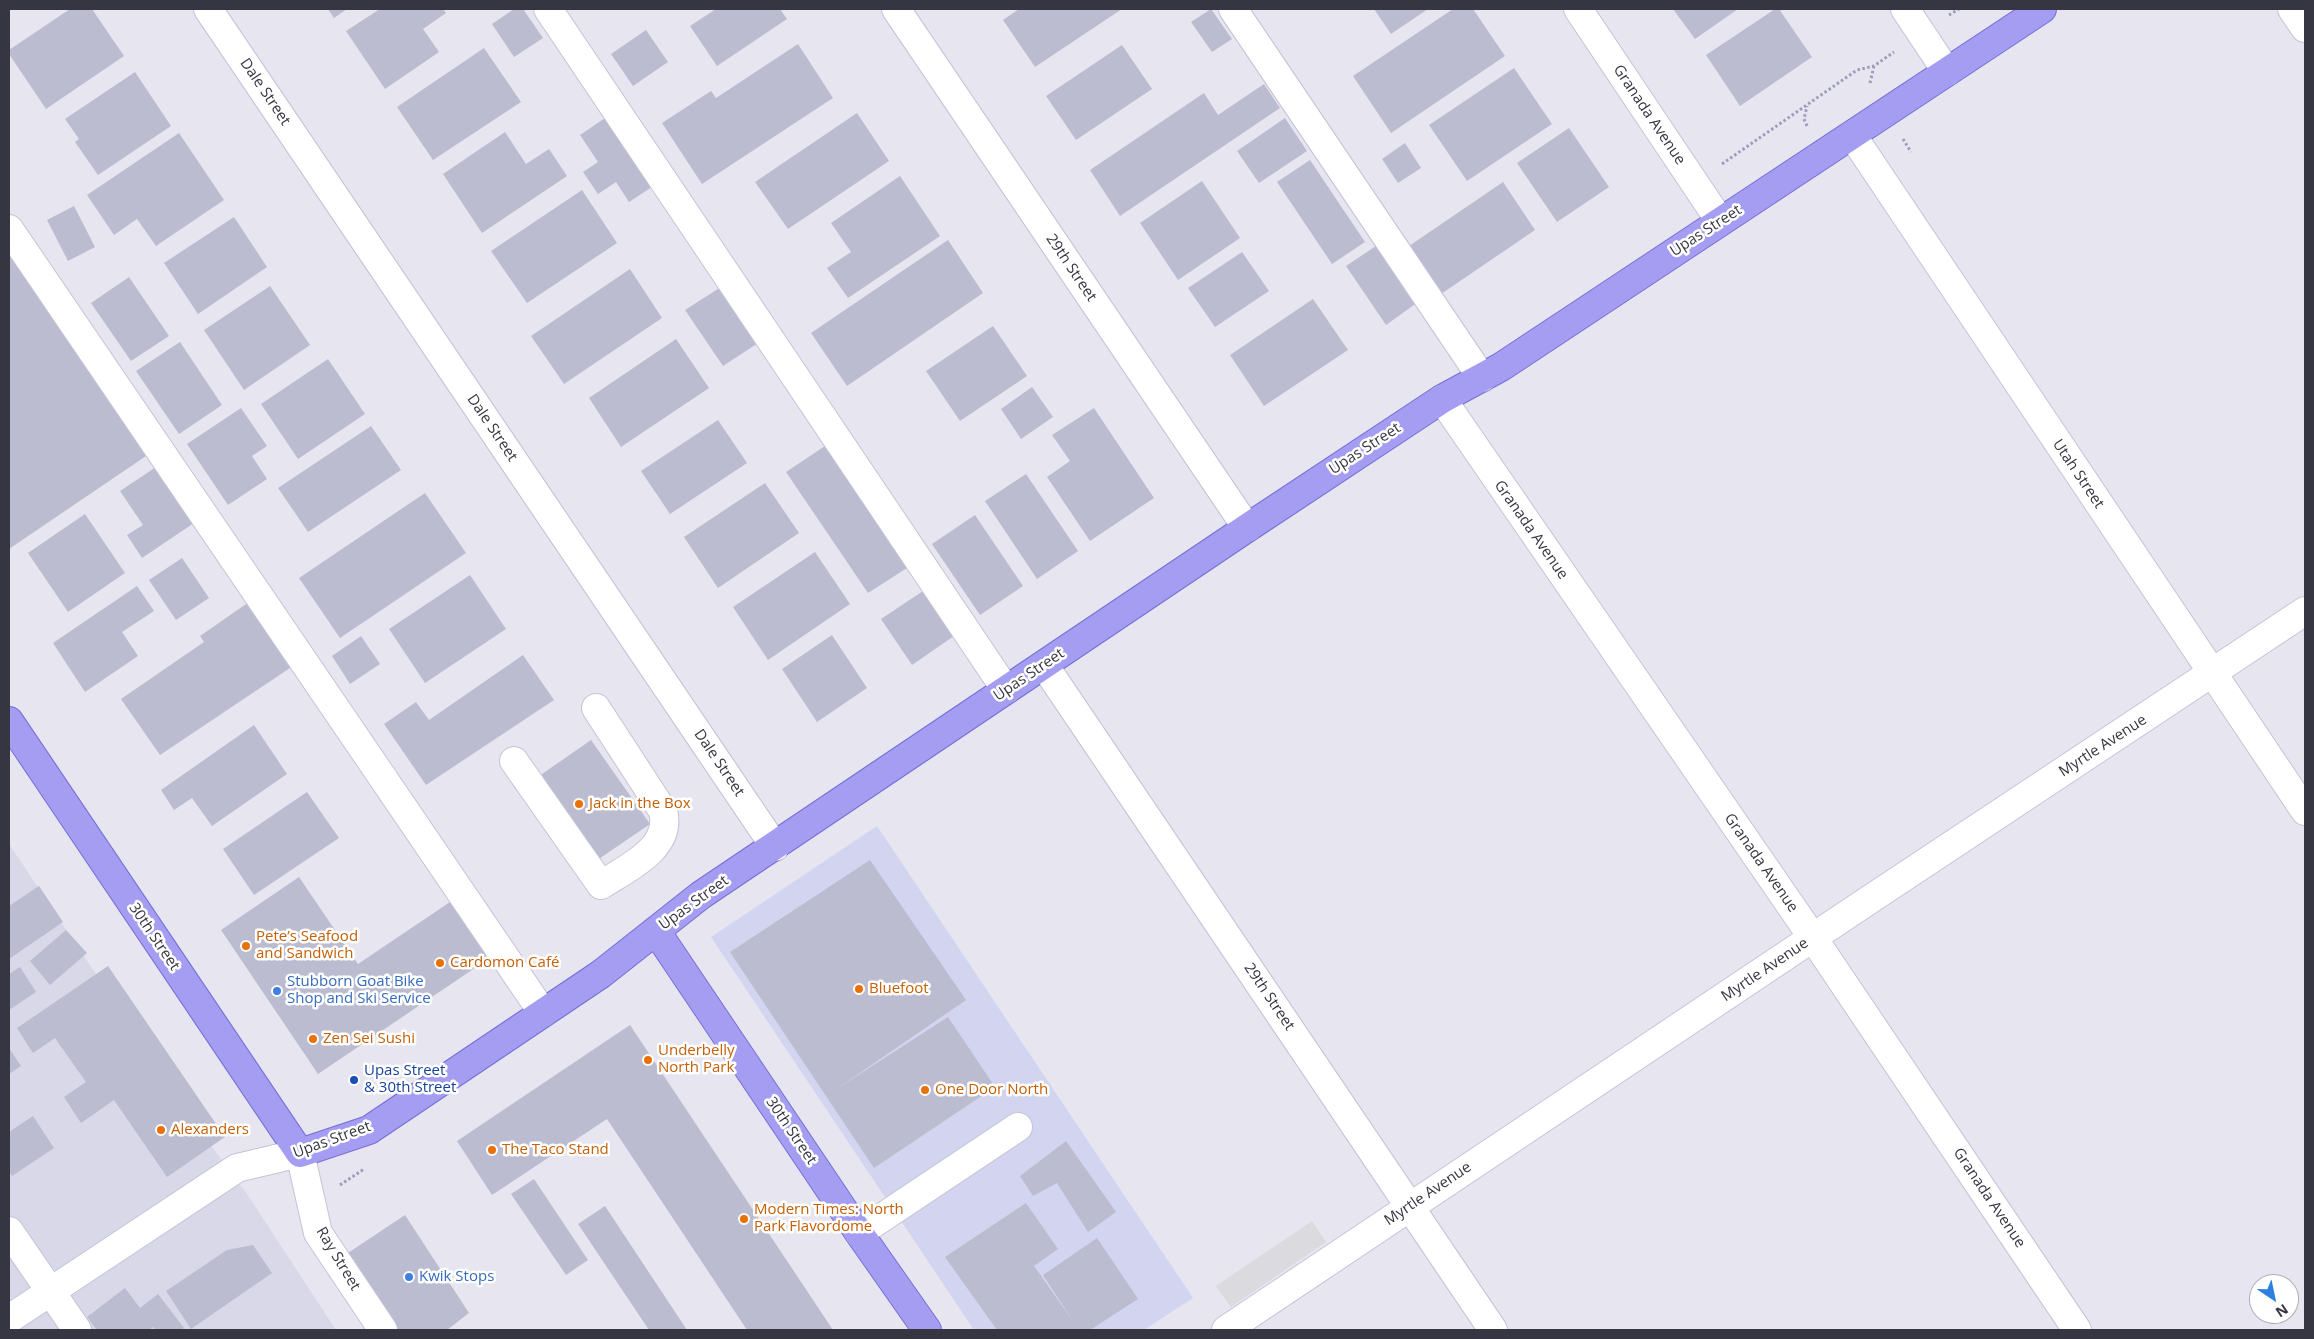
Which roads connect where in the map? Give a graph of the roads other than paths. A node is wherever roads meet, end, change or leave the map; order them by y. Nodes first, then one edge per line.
1 (208, 9) edge
2 (548, 9) edge
3 (896, 9) edge
4 (1233, 9) edge
5 (1578, 9) edge
6 (1905, 9) edge
7 (2042, 9) edge
8 (2292, 9) edge
9 (2305, 28) edge
10 (1946, 72) junction
11 (1852, 136) junction
12 (1720, 221) junction
13 (9, 229) edge
14 (1482, 378) junction
15 (1442, 399) junction
16 (1246, 528) junction
17 (2305, 611) edge
18 (1044, 665) junction
19 (2212, 674) junction
20 (1006, 690) junction
21 (596, 708) dead end
22 (9, 721) edge
23 (514, 761) dead end
24 (2305, 811) edge
25 (775, 847) junction
26 (656, 931) junction
27 (1813, 938) junction
28 (543, 1013) junction
29 (1018, 1127) dead end
30 (300, 1153) junction
31 (1410, 1206) junction
32 (9, 1231) edge
33 (859, 1233) junction
34 (50, 1291) junction
35 (9, 1319) edge
36 (77, 1330) edge
37 (383, 1330) edge
38 (927, 1330) edge
39 (1226, 1330) edge
40 (1493, 1330) edge
41 (2076, 1330) edge

1 - 25 street, Dale Street
2 - 20 street
3 - 16 street, 29th Street
4 - 14 street
5 - 12 street, Granada Avenue
6 - 10 street
7 - 10 main road, Upas Street
8 - 9 street
10 - 11 main road, Upas Street
11 - 12 main road, Upas Street
11 - 19 street, Utah Street
12 - 14 main road, Upas Street
13 - 28 street
14 - 15 main road, Upas Street
15 - 16 main road, Upas Street
15 - 27 street, Granada Avenue
16 - 18 main road, Upas Street
17 - 19 street, Myrtle Avenue
18 - 20 main road, Upas Street
18 - 31 street, 29th Street
19 - 24 street, Utah Street
19 - 27 street, Myrtle Avenue
20 - 25 main road, Upas Street
21 - 23 street
22 - 30 main road, 30th Street
25 - 26 main road, Upas Street
26 - 28 main road, Upas Street
26 - 33 main road, 30th Street
27 - 31 street, Myrtle Avenue
27 - 41 street, Granada Avenue
28 - 30 main road, Upas Street
29 - 33 street
30 - 34 street, Upas Street
30 - 37 street, Ray Street
31 - 39 street, Myrtle Avenue
31 - 40 street, 29th Street
32 - 34 street
33 - 38 main road, 30th Street
34 - 35 street, Upas Street
34 - 36 street

